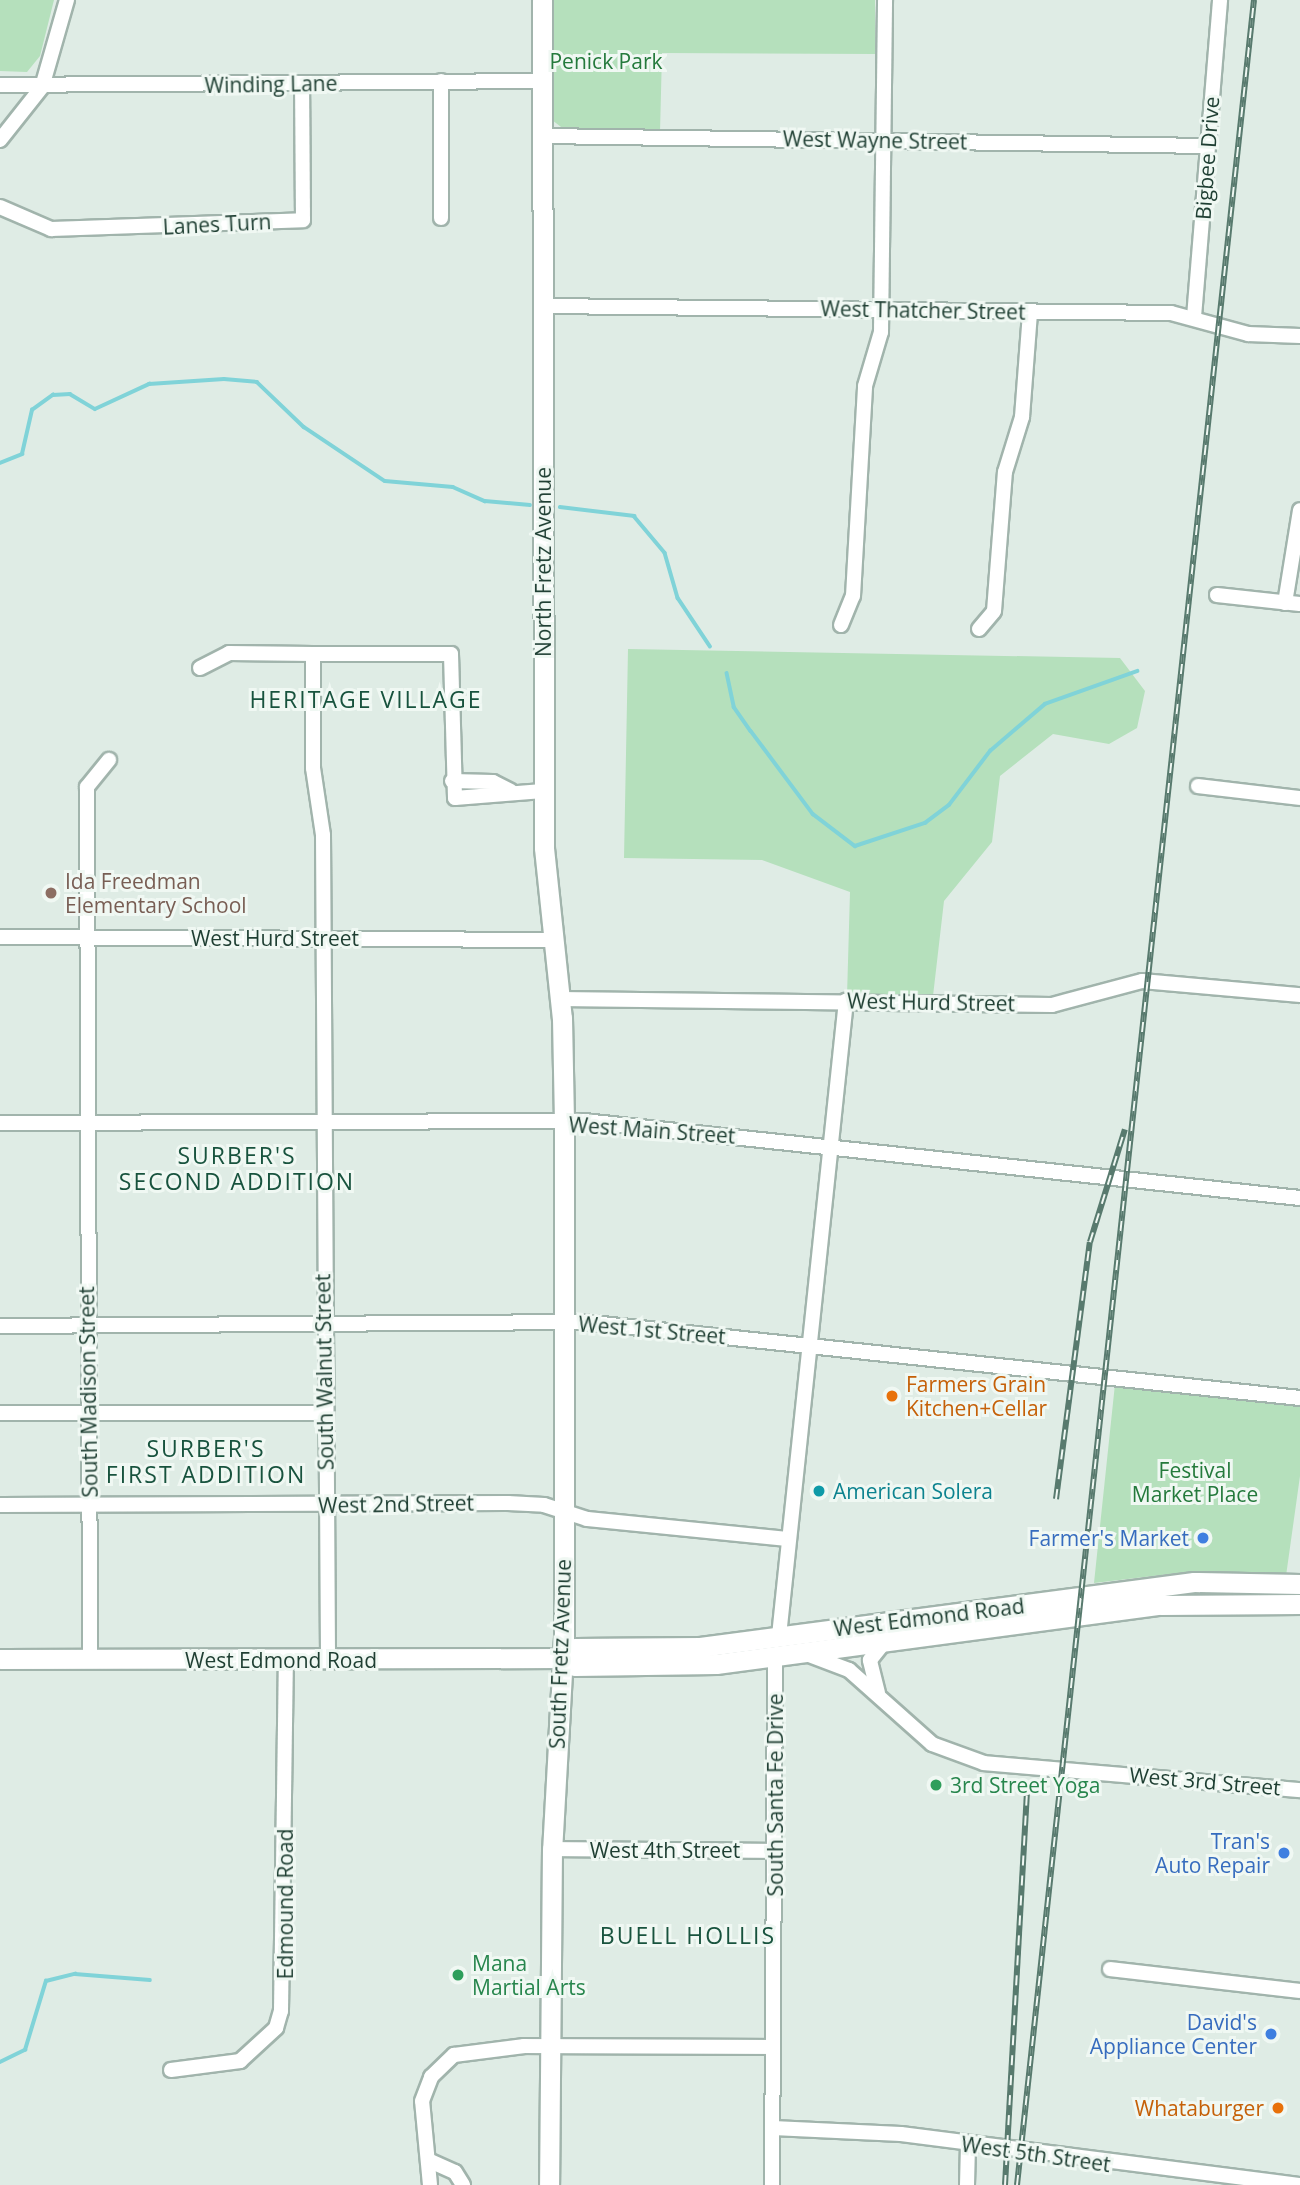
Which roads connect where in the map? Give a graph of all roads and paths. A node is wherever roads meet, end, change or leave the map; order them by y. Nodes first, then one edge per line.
1 (67, 0) edge
2 (542, 0) edge
3 (885, 0) edge
4 (1220, 0) edge
5 (441, 81) junction
6 (542, 81) junction
7 (302, 83) junction
8 (0, 85) edge
9 (42, 87) junction
10 (543, 136) junction
11 (0, 140) edge
12 (880, 140) junction
13 (1208, 146) junction
14 (0, 207) edge
15 (441, 218) dead end
16 (543, 306) junction
17 (880, 309) junction
18 (1030, 312) junction
19 (1194, 317) junction
20 (1300, 336) edge
21 (1300, 510) edge
22 (1217, 595) dead end
23 (1293, 603) edge
24 (841, 625) dead end
25 (979, 629) dead end
26 (313, 654) junction
27 (200, 668) dead end
28 (109, 760) dead end
29 (1198, 786) dead end
30 (543, 791) junction
31 (1300, 798) edge
32 (0, 937) edge
33 (85, 937) junction
34 (322, 939) junction
35 (550, 940) junction
36 (1300, 995) edge
37 (559, 999) junction
38 (846, 1001) junction
39 (0, 1122) edge
40 (86, 1123) junction
41 (564, 1123) junction
42 (322, 1125) junction
43 (829, 1146) junction
44 (1300, 1198) edge
45 (323, 1323) junction
46 (564, 1323) junction
47 (0, 1326) edge
48 (87, 1329) junction
49 (807, 1345) junction
50 (1300, 1398) edge
51 (0, 1413) edge
52 (85, 1413) junction
53 (323, 1413) junction
54 (0, 1505) edge
55 (326, 1505) junction
56 (89, 1507) junction
57 (563, 1511) junction
58 (788, 1539) junction
59 (1300, 1584) edge
60 (1300, 1604) edge
61 (779, 1636) junction
62 (884, 1643) junction
63 (800, 1654) junction
64 (562, 1658) junction
65 (775, 1658) junction
66 (0, 1659) edge
67 (328, 1660) junction
68 (90, 1661) junction
69 (286, 1661) junction
70 (880, 1697) junction
71 (1300, 1790) edge
72 (552, 1849) junction
73 (777, 1851) junction
74 (1111, 1969) dead end
75 (1300, 1991) edge
76 (549, 2047) junction
77 (772, 2047) junction
78 (171, 2070) dead end
79 (773, 2128) junction
80 (968, 2144) junction
81 (430, 2161) junction
82 (430, 2185) edge
83 (463, 2185) edge
84 (548, 2185) edge
85 (772, 2185) edge
86 (967, 2185) edge
87 (1299, 2185) edge

1 - 9 street
2 - 6 street, North Fretz Avenue
3 - 12 street
4 - 13 street, Bigbee Drive
5 - 6 street, Winding Lane
5 - 7 street, Winding Lane
5 - 15 street
6 - 10 street, North Fretz Avenue
7 - 9 street, Winding Lane
7 - 14 street, Lanes Turn
8 - 9 street, Winding Lane
9 - 11 street
10 - 12 street, West Wayne Street
10 - 16 street, North Fretz Avenue
12 - 13 street, West Wayne Street
12 - 17 street
13 - 19 street, Bigbee Drive
16 - 17 street, West Thatcher Street
16 - 30 street, North Fretz Avenue
17 - 18 street, West Thatcher Street
17 - 24 street
18 - 19 street, West Thatcher Street
18 - 25 street
19 - 20 street, West Thatcher Street
21 - 23 street
22 - 23 street
26 - 27 street
26 - 30 street
26 - 34 street, South Walnut Street
28 - 33 street, South Madison Street
29 - 31 street
30 - 35 street, North Fretz Avenue
32 - 33 street, West Hurd Street
33 - 34 street, West Hurd Street
33 - 40 street, South Madison Street
34 - 35 street, West Hurd Street
34 - 42 street, South Walnut Street
35 - 37 street, North Fretz Avenue
36 - 38 street, West Hurd Street
37 - 38 street, West Hurd Street
37 - 41 street, North Fretz Avenue
38 - 43 street
39 - 40 street, West Main Street
40 - 42 street, West Main Street
40 - 48 street, South Madison Street
41 - 42 street, West Main Street
41 - 43 street, West Main Street
41 - 46 street, South Fretz Avenue
42 - 45 street, South Walnut Street
43 - 44 street, West Main Street
43 - 49 street
45 - 46 street, West 1st Street
45 - 48 street, West 1st Street
45 - 53 street, South Walnut Street
46 - 49 street, West 1st Street
46 - 57 street, South Fretz Avenue
47 - 48 street, West 1st Street
48 - 52 street, South Madison Street
49 - 50 street, West 1st Street
49 - 58 street
51 - 52 street
52 - 53 street
52 - 56 street, South Madison Street
53 - 55 street, South Walnut Street
54 - 56 street, West 2nd Street
55 - 56 street, West 2nd Street
55 - 57 street, West 2nd Street
55 - 67 street, South Walnut Street
56 - 68 street, South Madison Street
57 - 58 street, West 2nd Street
57 - 64 street, South Fretz Avenue
58 - 61 street
59 - 61 street, West Edmond Road
60 - 62 street, West Edmond Road
61 - 64 street, West Edmond Road
62 - 63 street, West Edmond Road
62 - 70 street
63 - 65 street, West Edmond Road
63 - 70 street, West 3rd Street
64 - 65 street, West Edmond Road
64 - 67 street, West Edmond Road
64 - 72 street, South Fretz Avenue
65 - 73 street, South Santa Fe Drive
66 - 68 street, West Edmond Road
67 - 69 street, West Edmond Road
68 - 69 street, West Edmond Road
69 - 78 street, Edmound Road
70 - 71 street, West 3rd Street
72 - 73 street, West 4th Street
72 - 76 street, South Fretz Avenue
73 - 77 street, South Santa Fe Drive
74 - 75 street
76 - 77 street
76 - 81 street
76 - 84 street, South Fretz Avenue
77 - 79 street, South Santa Fe Drive
79 - 80 street, West 5th Street
79 - 85 street, South Santa Fe Drive
80 - 86 street
80 - 87 street, West 5th Street
81 - 82 street
81 - 83 street

